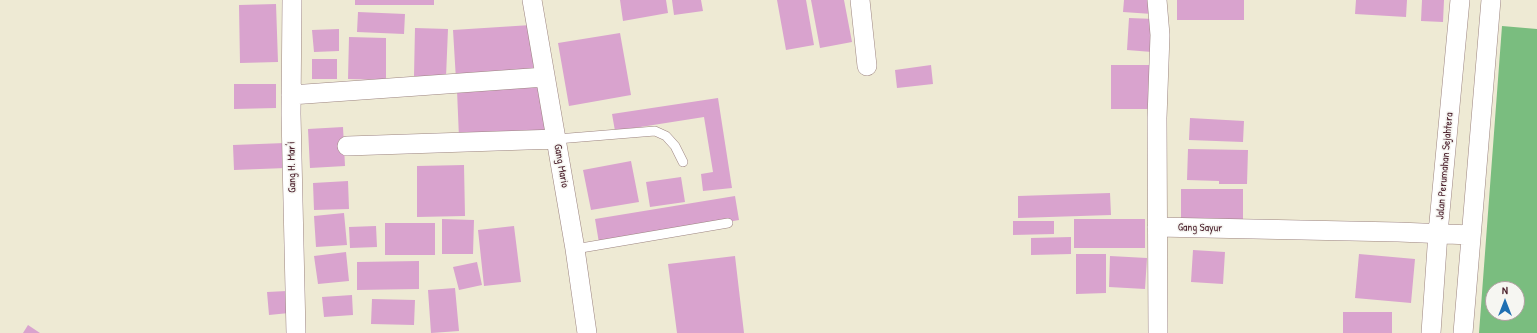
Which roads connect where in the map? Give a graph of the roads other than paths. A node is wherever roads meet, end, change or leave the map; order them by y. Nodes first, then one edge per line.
1 (292, 0) edge
2 (532, 0) edge
3 (860, 0) edge
4 (1157, 0) edge
5 (1460, 0) edge
6 (1491, 0) edge
7 (867, 66) dead end
8 (545, 77) junction
9 (291, 95) junction
10 (557, 139) junction
11 (347, 146) dead end
12 (683, 162) dead end
13 (728, 223) dead end
14 (1157, 227) junction
15 (1438, 233) junction
16 (1471, 235) junction
17 (575, 249) junction
18 (296, 333) edge
19 (587, 333) edge
20 (1158, 333) edge
21 (1431, 333) edge
22 (1463, 333) edge

1 - 9 street, Gang H. Mar'i
2 - 8 street, Gang Mario
3 - 7 street
4 - 14 street
5 - 15 street, Jalan Perumahan Sejahtera
6 - 16 street
8 - 9 street
8 - 10 street, Gang Mario
9 - 18 street, Gang H. Mar'i
10 - 11 street
10 - 12 lane
10 - 17 street, Gang Mario
13 - 17 lane
14 - 15 street, Gang Sayur
14 - 20 street
15 - 16 street, Gang Sayur
15 - 21 street, Jalan Perumahan Sejahtera
16 - 22 street
17 - 19 street, Gang Mario

